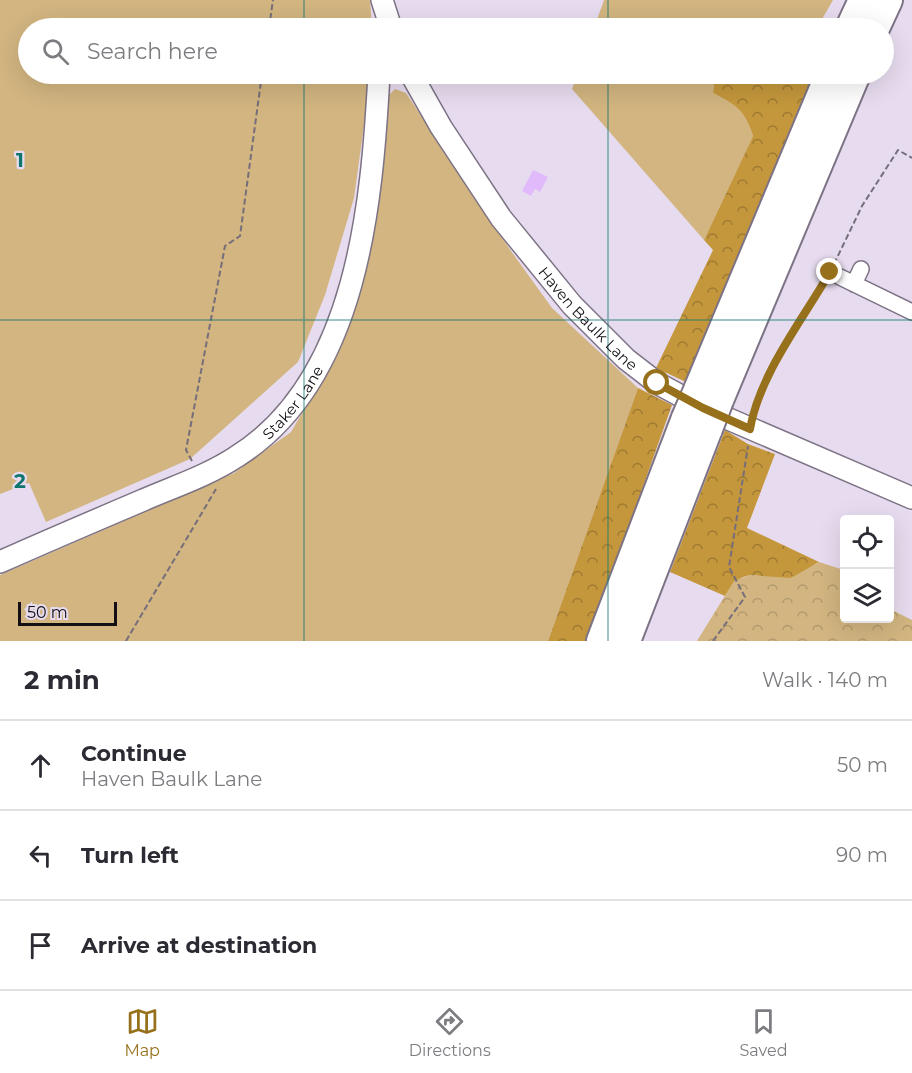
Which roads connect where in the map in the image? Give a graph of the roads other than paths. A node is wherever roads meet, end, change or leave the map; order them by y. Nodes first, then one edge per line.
1 (862, 0) edge
2 (888, 0) edge
3 (383, 2) edge
4 (382, 18) edge
5 (388, 18) edge
6 (854, 18) edge
7 (880, 18) edge
8 (378, 84) edge
9 (417, 84) edge
10 (826, 84) edge
11 (851, 84) edge
12 (861, 269) dead end
13 (912, 312) edge
14 (708, 395) junction
15 (697, 423) junction
16 (912, 498) edge
17 (0, 562) edge
18 (601, 641) edge
19 (626, 641) edge

1 - 6 highway
2 - 7 highway
3 - 4 street
3 - 5 street
8 - 17 street, Staker Lane
9 - 16 street, Haven Baulk Lane
10 - 14 highway
11 - 14 highway
12 - 13 street
14 - 15 highway, bridge
15 - 18 highway
15 - 19 highway

